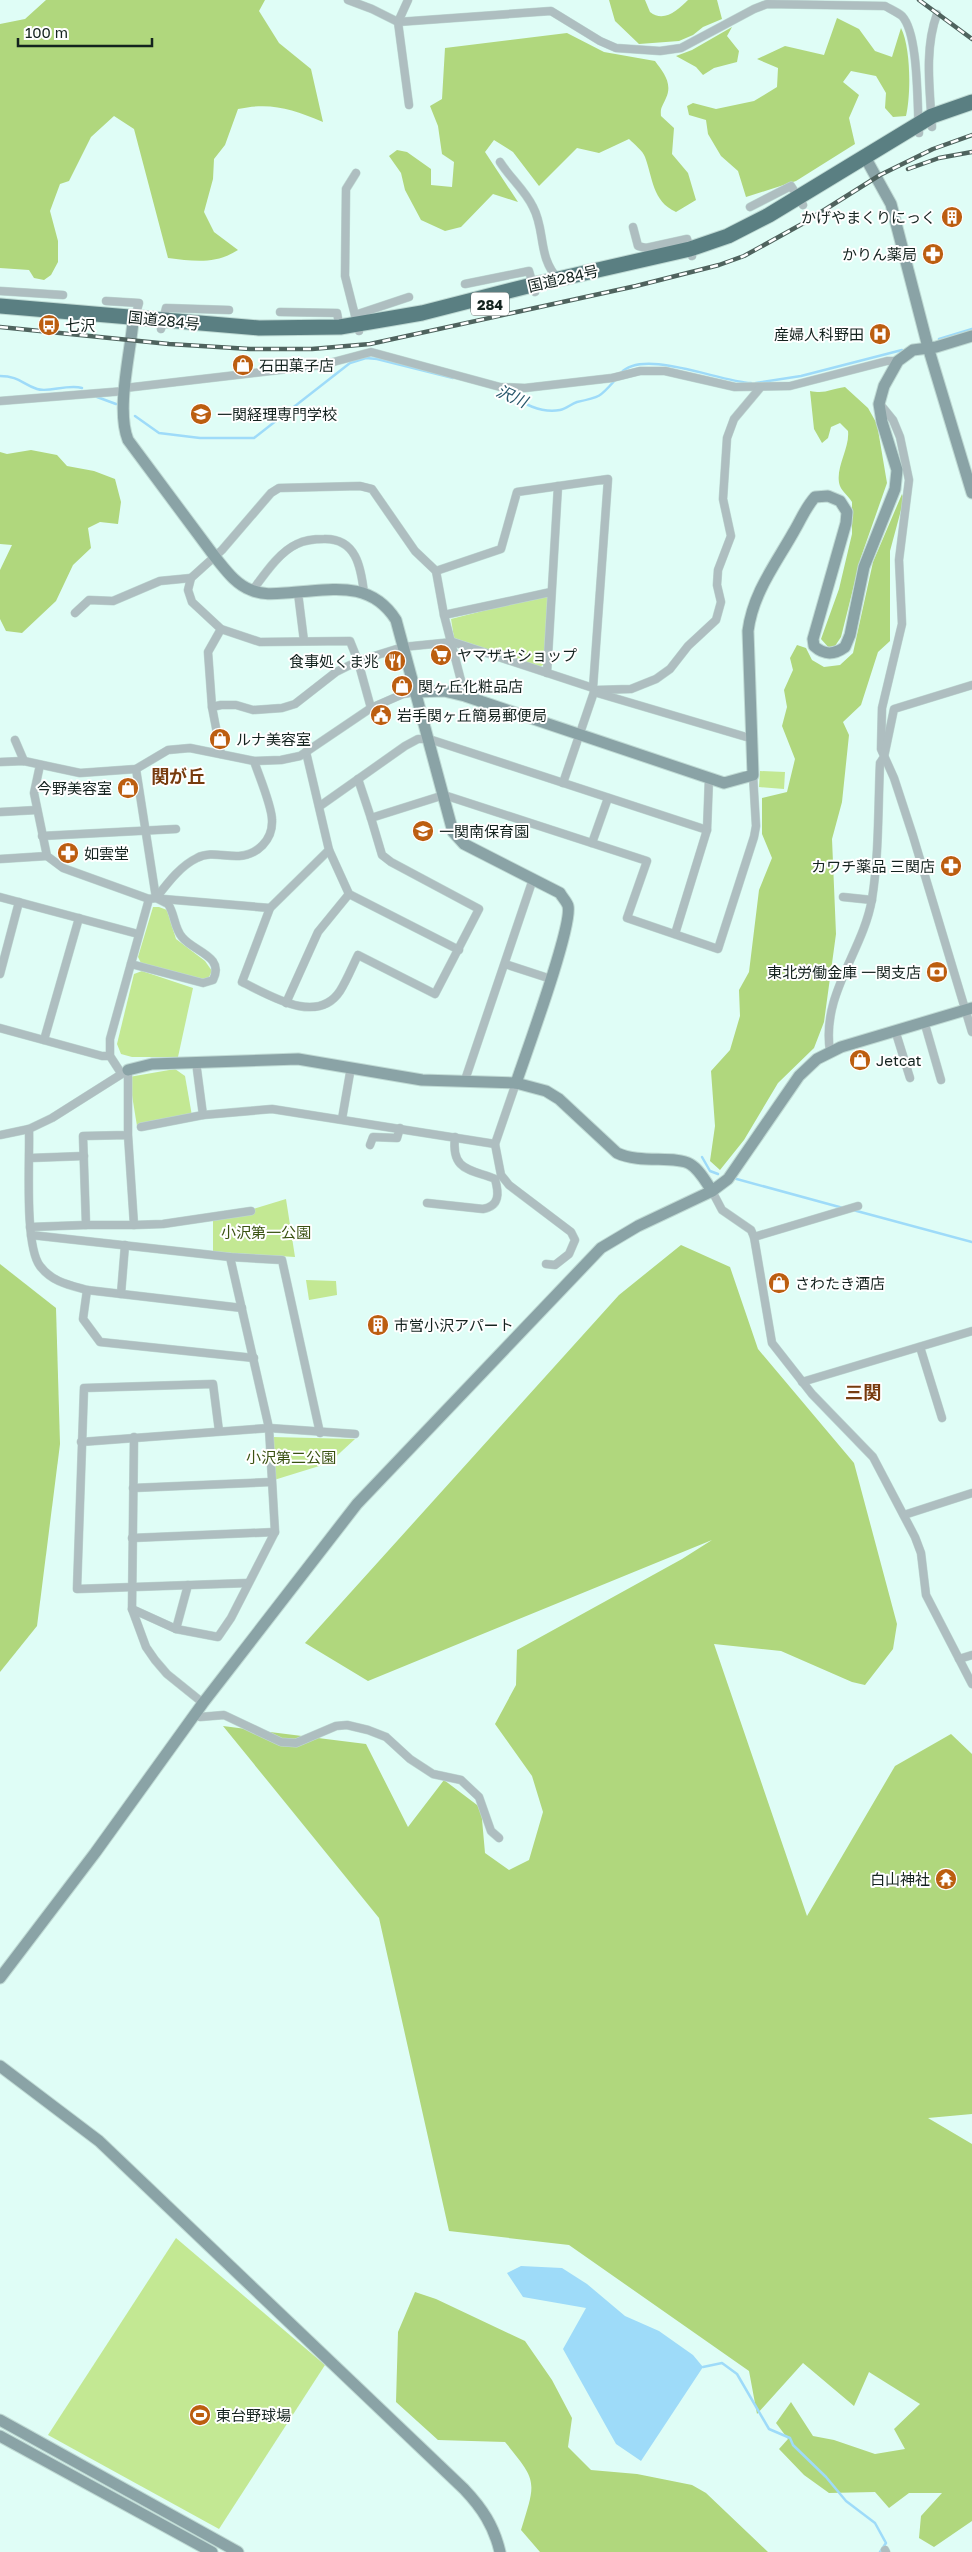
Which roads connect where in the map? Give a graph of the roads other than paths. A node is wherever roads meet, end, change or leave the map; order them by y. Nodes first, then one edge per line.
1 (348, 0) edge
2 (376, 0) edge
3 (408, 0) edge
4 (882, 3) edge
5 (372, 9) junction
6 (937, 14) dead end
7 (398, 22) junction
8 (972, 102) edge
9 (409, 105) dead end
10 (972, 111) edge
11 (925, 125) junction
12 (867, 161) junction
13 (500, 162) dead end
14 (356, 173) dead end
15 (801, 201) junction
16 (750, 207) dead end
17 (633, 227) dead end
18 (691, 253) junction
19 (561, 282) junction
20 (465, 284) dead end
21 (534, 288) junction
22 (0, 291) edge
23 (63, 295) dead end
24 (409, 297) dead end
25 (106, 301) dead end
26 (0, 306) edge
27 (229, 310) dead end
28 (280, 312) dead end
29 (0, 315) edge
30 (134, 319) junction
31 (357, 324) junction
32 (162, 325) junction
33 (340, 330) junction
34 (972, 336) edge
35 (928, 347) junction
36 (898, 362) junction
37 (760, 388) junction
38 (125, 390) junction
39 (0, 401) edge
40 (879, 404) junction
41 (558, 486) junction
42 (972, 493) edge
43 (215, 557) junction
44 (436, 571) junction
45 (191, 578) junction
46 (252, 591) junction
47 (551, 592) junction
48 (298, 593) junction
49 (364, 593) junction
50 (75, 612) dead end
51 (444, 615) junction
52 (221, 629) junction
53 (304, 641) junction
54 (453, 642) junction
55 (403, 647) junction
56 (358, 661) junction
57 (547, 673) junction
58 (972, 685) edge
59 (594, 690) junction
60 (416, 692) junction
61 (465, 696) junction
62 (212, 708) junction
63 (371, 708) junction
64 (580, 735) junction
65 (429, 739) junction
66 (753, 739) junction
67 (15, 740) dead end
68 (306, 752) junction
69 (221, 754) junction
70 (884, 757) junction
71 (24, 761) junction
72 (254, 761) junction
73 (0, 762) edge
74 (40, 765) junction
75 (136, 769) junction
76 (753, 775) junction
77 (709, 778) junction
78 (358, 779) junction
79 (563, 783) junction
80 (444, 795) junction
81 (608, 798) junction
82 (320, 806) junction
83 (37, 810) junction
84 (0, 812) edge
85 (372, 818) junction
86 (176, 829) dead end
87 (144, 830) junction
88 (707, 830) junction
89 (42, 836) junction
90 (592, 843) junction
91 (329, 850) junction
92 (47, 856) junction
93 (0, 859) edge
94 (533, 879) junction
95 (349, 894) junction
96 (0, 897) edge
97 (843, 897) dead end
98 (152, 899) junction
99 (872, 900) junction
100 (19, 902) junction
101 (270, 908) junction
102 (79, 918) junction
103 (138, 934) junction
104 (675, 934) junction
105 (459, 950) junction
106 (130, 964) junction
107 (505, 964) junction
108 (0, 974) edge
109 (551, 979) junction
110 (286, 1003) junction
111 (969, 1009) edge
112 (924, 1022) junction
113 (0, 1028) edge
114 (896, 1030) junction
115 (972, 1032) edge
116 (44, 1040) junction
117 (830, 1051) junction
118 (110, 1056) junction
119 (196, 1062) junction
120 (351, 1067) junction
121 (125, 1071) junction
122 (910, 1078) dead end
123 (466, 1080) junction
124 (941, 1080) dead end
125 (516, 1084) junction
126 (203, 1116) junction
127 (342, 1119) junction
128 (141, 1127) dead end
129 (400, 1128) junction
130 (29, 1129) junction
131 (0, 1135) edge
132 (128, 1135) junction
133 (455, 1137) junction
134 (496, 1144) junction
135 (370, 1145) dead end
136 (84, 1156) junction
137 (30, 1158) junction
138 (712, 1191) junction
139 (427, 1203) dead end
140 (858, 1206) dead end
141 (251, 1211) dead end
142 (86, 1225) junction
143 (134, 1226) junction
144 (31, 1231) junction
145 (754, 1237) junction
146 (125, 1245) junction
147 (230, 1257) junction
148 (546, 1264) dead end
149 (87, 1290) junction
150 (121, 1294) junction
151 (242, 1308) junction
152 (972, 1331) edge
153 (920, 1347) junction
154 (254, 1358) junction
155 (802, 1382) junction
156 (942, 1418) dead end
157 (269, 1428) junction
158 (219, 1431) junction
159 (320, 1433) junction
160 (355, 1434) dead end
161 (134, 1438) junction
162 (81, 1442) junction
163 (271, 1482) junction
164 (133, 1488) junction
165 (972, 1493) edge
166 (904, 1515) junction
167 (275, 1532) junction
168 (132, 1538) junction
169 (248, 1582) junction
170 (188, 1585) junction
171 (132, 1587) junction
172 (132, 1609) junction
173 (176, 1629) junction
174 (972, 1655) edge
175 (959, 1659) junction
176 (972, 1684) edge
177 (200, 1708) junction
178 (499, 1838) dead end
179 (0, 1978) edge
180 (0, 2066) edge
181 (0, 2420) edge
182 (0, 2436) edge
183 (212, 2552) edge
184 (238, 2552) edge
185 (500, 2552) edge

1 - 5 street
2 - 5 street
3 - 7 street
4 - 7 street
4 - 11 street
5 - 7 street
6 - 11 street
7 - 9 street
8 - 11 highway, 国道284号 / 284
10 - 11 highway, 国道284号 / 284
11 - 12 highway, 国道284号 / 284
12 - 15 highway, 国道284号 / 284
12 - 35 street
13 - 19 street
14 - 31 street
15 - 16 street
15 - 18 highway, 国道284号 / 284
17 - 18 street
18 - 19 highway, 国道284号 / 284
19 - 21 highway, 国道284号 / 284
20 - 21 street
21 - 31 highway, 国道284号 / 284
22 - 23 street
24 - 31 street
25 - 30 street
26 - 30 highway, 国道284号 / 284
27 - 32 street
28 - 33 street
29 - 30 highway, 国道284号 / 284
30 - 32 highway, 国道284号 / 284
30 - 38 street
31 - 33 highway, 国道284号 / 284
32 - 33 highway, 国道284号 / 284
34 - 35 street
35 - 36 street
35 - 42 street
36 - 37 street
36 - 40 street
37 - 38 street
37 - 59 street
38 - 39 street
38 - 43 street
40 - 66 street
40 - 70 street
41 - 44 street
41 - 47 street
41 - 59 street
43 - 44 street
43 - 45 street
43 - 46 street
44 - 51 street
45 - 50 street
45 - 52 street
46 - 48 street
46 - 49 street
47 - 51 street
47 - 57 street
48 - 49 street
48 - 53 street
49 - 55 street
51 - 54 street
52 - 53 street
52 - 62 street
53 - 56 street
54 - 55 street
54 - 57 street
54 - 61 street
55 - 56 street
55 - 60 street
56 - 62 street
56 - 63 street
57 - 59 street
58 - 70 street
59 - 64 street
59 - 66 street
60 - 61 street
60 - 63 street
60 - 65 street
61 - 64 street
62 - 69 street
63 - 68 street
64 - 77 street
64 - 79 street
65 - 78 street
65 - 79 street
65 - 80 street
66 - 76 street
67 - 71 street
68 - 72 street
68 - 82 street
69 - 72 street
69 - 75 street
70 - 99 street
70 - 111 street
71 - 73 street
71 - 74 street
72 - 98 street
74 - 75 street
74 - 83 street
75 - 87 street
76 - 77 street
76 - 104 street
77 - 88 street
78 - 82 street
78 - 85 street
79 - 81 street
80 - 85 street
80 - 90 street
80 - 94 street
81 - 88 street
81 - 90 street
82 - 91 street
83 - 84 street
83 - 89 street
85 - 105 street
86 - 87 street
87 - 89 street
87 - 98 street
88 - 104 street
89 - 92 street
90 - 104 street
91 - 95 street
91 - 101 street
92 - 93 street
92 - 98 street
94 - 107 street
94 - 109 street
95 - 105 street
95 - 110 street
96 - 100 street
97 - 99 street
98 - 101 street
98 - 103 street
98 - 106 street
99 - 117 street
100 - 102 street
100 - 108 street
101 - 110 street
102 - 103 street
102 - 116 street
103 - 106 street
105 - 110 street
106 - 118 street
107 - 109 street
107 - 123 street
109 - 125 street
111 - 112 street
111 - 115 street
112 - 114 street
112 - 124 street
113 - 116 street
114 - 117 street
114 - 122 street
116 - 118 street
117 - 138 street
118 - 121 street
119 - 120 street
119 - 121 street
119 - 126 street
120 - 123 street
120 - 127 street
121 - 130 street
121 - 132 street
123 - 125 street
125 - 134 street
125 - 138 street
126 - 127 street
126 - 128 street
127 - 129 street
129 - 133 street
129 - 135 street
130 - 131 street
130 - 137 street
132 - 136 street
132 - 143 street
133 - 134 street
133 - 139 street
134 - 148 street
136 - 137 street
136 - 142 street
137 - 144 street
138 - 145 street
138 - 177 street
140 - 145 street
141 - 143 street
142 - 143 street
142 - 144 street
144 - 146 street
144 - 149 street
145 - 155 street
146 - 147 street
146 - 150 street
147 - 151 street
147 - 159 street
149 - 150 street
149 - 154 street
150 - 151 street
151 - 154 street
152 - 153 street
153 - 155 street
153 - 156 street
154 - 157 street
155 - 166 street
157 - 158 street
157 - 159 street
157 - 163 street
158 - 161 street
158 - 162 street
159 - 160 street
161 - 162 street
161 - 164 street
162 - 171 street
163 - 164 street
163 - 167 street
164 - 168 street
165 - 166 street
166 - 175 street
167 - 168 street
167 - 169 street
168 - 171 street
169 - 170 street
169 - 173 street
170 - 171 street
170 - 173 street
171 - 172 street
172 - 173 street
172 - 177 street
174 - 175 street
175 - 176 street
177 - 178 street
177 - 179 street
180 - 185 street
181 - 184 street
182 - 183 street

